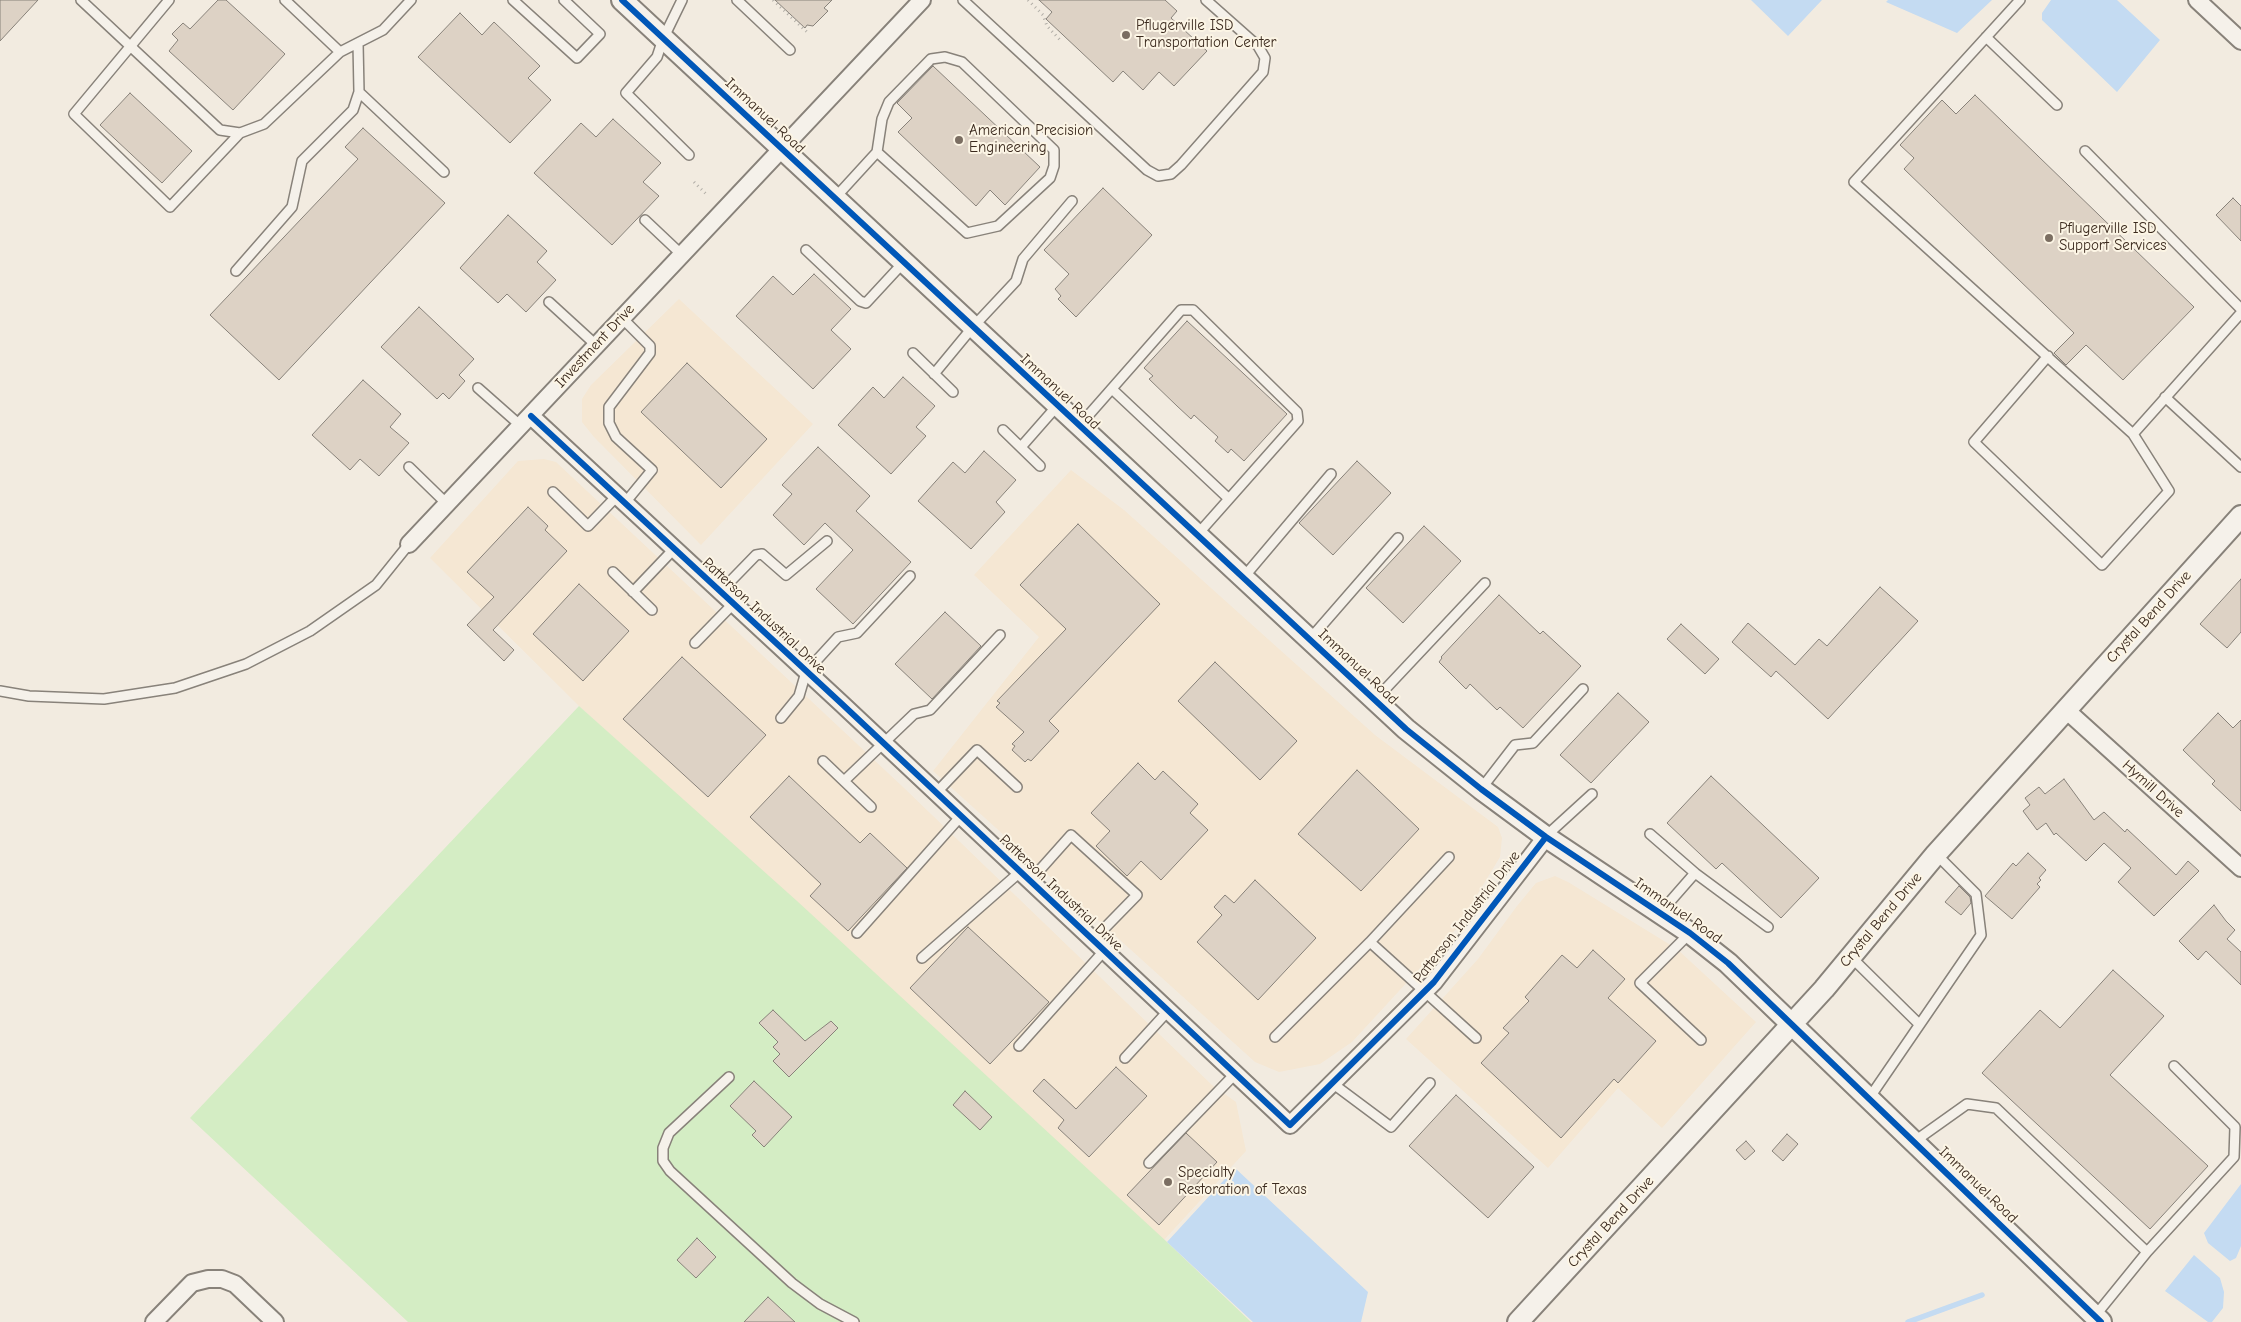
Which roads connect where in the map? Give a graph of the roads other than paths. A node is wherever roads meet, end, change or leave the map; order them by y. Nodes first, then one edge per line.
1 (81, 0) edge
2 (169, 0) edge
3 (285, 0) edge
4 (411, 0) edge
5 (513, 0) edge
6 (564, 0) edge
7 (622, 0) edge
8 (682, 0) edge
9 (737, 0) edge
10 (922, 0) edge
11 (963, 0) edge
12 (1206, 0) edge
13 (2020, 0) edge
14 (2198, 0) edge
15 (1986, 37) junction
16 (663, 39) junction
17 (2241, 41) edge
18 (358, 43) junction
19 (131, 47) junction
20 (790, 50) dead end
21 (340, 52) junction
22 (359, 92) junction
23 (2056, 105) dead end
24 (240, 133) junction
25 (782, 148) junction
26 (2085, 150) dead end
27 (877, 152) junction
28 (688, 155) dead end
29 (444, 172) dead end
30 (834, 199) junction
31 (1072, 201) dead end
32 (646, 220) dead end
33 (806, 250) dead end
34 (681, 254) junction
35 (903, 263) junction
36 (236, 271) dead end
37 (549, 302) dead end
38 (2241, 311) edge
39 (621, 317) junction
40 (972, 328) junction
41 (596, 345) junction
42 (913, 353) dead end
43 (2048, 356) junction
44 (934, 374) junction
45 (478, 388) dead end
46 (1112, 390) junction
47 (954, 392) dead end
48 (2166, 397) junction
49 (1057, 406) junction
50 (526, 421) junction
51 (1079, 427) junction
52 (1003, 430) dead end
53 (2132, 434) junction
54 (1021, 447) junction
55 (1040, 466) dead end
56 (410, 467) dead end
57 (2241, 467) edge
58 (1331, 474) dead end
59 (552, 492) dead end
60 (1229, 499) junction
61 (620, 500) junction
62 (447, 504) junction
63 (2241, 516) edge
64 (1197, 535) junction
65 (1398, 538) dead end
66 (827, 541) dead end
67 (409, 544) joint
68 (674, 550) junction
69 (612, 572) dead end
70 (910, 576) dead end
71 (1243, 578) junction
72 (1485, 583) dead end
73 (633, 592) junction
74 (720, 592) junction
75 (733, 604) junction
76 (652, 610) dead end
77 (1000, 635) dead end
78 (1310, 639) junction
79 (695, 643) dead end
80 (806, 672) junction
81 (1583, 690) dead end
82 (0, 691) edge
83 (1375, 700) junction
84 (2065, 709) junction
85 (781, 718) dead end
86 (882, 743) junction
87 (823, 761) dead end
88 (844, 781) junction
89 (1017, 787) dead end
90 (1481, 789) junction
91 (936, 793) junction
92 (1592, 794) dead end
93 (871, 807) dead end
94 (961, 816) junction
95 (1650, 834) dead end
96 (1546, 837) junction
97 (1936, 854) junction
98 (1449, 857) dead end
99 (2241, 868) edge
100 (1695, 873) junction
101 (1025, 876) junction
102 (1660, 913) junction
103 (1768, 926) dead end
104 (857, 933) dead end
105 (1690, 933) junction
106 (1370, 942) junction
107 (1099, 946) junction
108 (1851, 956) junction
109 (922, 958) dead end
110 (1426, 991) junction
111 (1168, 1011) junction
112 (1793, 1023) junction
113 (1919, 1024) junction
114 (1275, 1037) dead end
115 (1476, 1038) dead end
116 (1701, 1040) dead end
117 (1018, 1046) dead end
118 (1125, 1058) dead end
119 (2174, 1066) dead end
120 (1235, 1074) junction
121 (729, 1077) dead end
122 (1332, 1083) junction
123 (1430, 1083) dead end
124 (1870, 1097) junction
125 (1914, 1141) junction
126 (1149, 1164) dead end
127 (2147, 1252) junction
128 (2098, 1319) edge
129 (154, 1322) edge
130 (275, 1322) edge
131 (854, 1322) edge
132 (1518, 1322) edge

1 - 19 lane
2 - 19 lane
3 - 21 lane
4 - 18 lane
5 - 6 lane
7 - 16 street, Immanuel Road
8 - 16 lane
9 - 20 lane
10 - 25 street, Investment Drive
11 - 12 lane
13 - 15 lane
14 - 17 street
15 - 23 lane
15 - 43 lane
16 - 25 street, Immanuel Road
16 - 28 lane
18 - 21 lane
18 - 22 lane
19 - 24 lane
19 - 24 lane
21 - 24 lane
22 - 29 lane
22 - 36 lane
25 - 30 street, Immanuel Road
25 - 34 street, Investment Drive
26 - 38 lane
27 - 27 lane
27 - 30 lane
30 - 35 street, Immanuel Road
31 - 40 lane
32 - 34 lane
33 - 35 lane
34 - 39 street, Investment Drive
35 - 40 street, Immanuel Road
37 - 41 lane
38 - 48 lane
39 - 41 street, Investment Drive
39 - 61 lane
40 - 44 lane
40 - 49 street, Immanuel Road
41 - 50 street, Investment Drive
42 - 44 lane
43 - 53 lane
43 - 53 lane
44 - 47 lane
45 - 50 lane
46 - 51 lane
46 - 60 lane
46 - 60 lane
48 - 53 lane
48 - 57 lane
49 - 51 street, Immanuel Road
49 - 54 lane
50 - 61 street, Patterson Industrial Drive
50 - 62 street, Investment Drive
51 - 64 street, Immanuel Road
52 - 54 lane
54 - 55 lane
56 - 62 lane
58 - 71 lane
59 - 61 lane
60 - 64 lane
61 - 68 street, Patterson Industrial Drive
62 - 67 street, Investment Drive
63 - 84 street, Crystal Bend Drive
64 - 71 street, Immanuel Road
65 - 78 lane
66 - 74 lane
67 - 82 lane
68 - 73 lane
68 - 74 street, Patterson Industrial Drive
69 - 73 lane
70 - 80 lane
71 - 78 street, Immanuel Road
72 - 83 lane
73 - 76 lane
74 - 75 street, Patterson Industrial Drive
75 - 79 lane
75 - 80 street, Patterson Industrial Drive
77 - 86 lane
78 - 83 street, Immanuel Road
80 - 85 lane
80 - 86 street, Patterson Industrial Drive
81 - 90 lane
83 - 90 street, Immanuel Road
84 - 97 street, Crystal Bend Drive
84 - 99 street, Hymill Drive
86 - 88 lane
86 - 91 street, Patterson Industrial Drive
87 - 88 lane
88 - 93 lane
89 - 91 lane
90 - 96 street, Immanuel Road
91 - 94 street, Patterson Industrial Drive
92 - 96 lane
94 - 101 street, Patterson Industrial Drive
94 - 104 lane
95 - 100 lane
96 - 102 street, Immanuel Road
96 - 110 street, Patterson Industrial Drive
97 - 108 street, Crystal Bend Drive
97 - 113 lane
98 - 106 lane
100 - 102 lane
100 - 103 lane
101 - 107 street, Patterson Industrial Drive
101 - 107 lane
101 - 109 lane
102 - 105 street, Immanuel Road
105 - 112 street, Immanuel Road
105 - 116 lane
106 - 110 lane
106 - 114 lane
107 - 111 street, Patterson Industrial Drive
107 - 117 lane
108 - 112 street, Crystal Bend Drive
108 - 113 lane
110 - 115 lane
110 - 122 street, Patterson Industrial Drive
111 - 118 lane
111 - 120 street, Patterson Industrial Drive
112 - 124 street, Immanuel Road
112 - 132 street, Crystal Bend Drive
113 - 124 lane
119 - 127 lane
120 - 122 street, Patterson Industrial Drive
120 - 126 lane
121 - 131 lane
122 - 123 lane
124 - 125 street, Immanuel Road
125 - 127 lane
125 - 128 street, Immanuel Road
127 - 128 lane
129 - 130 street

